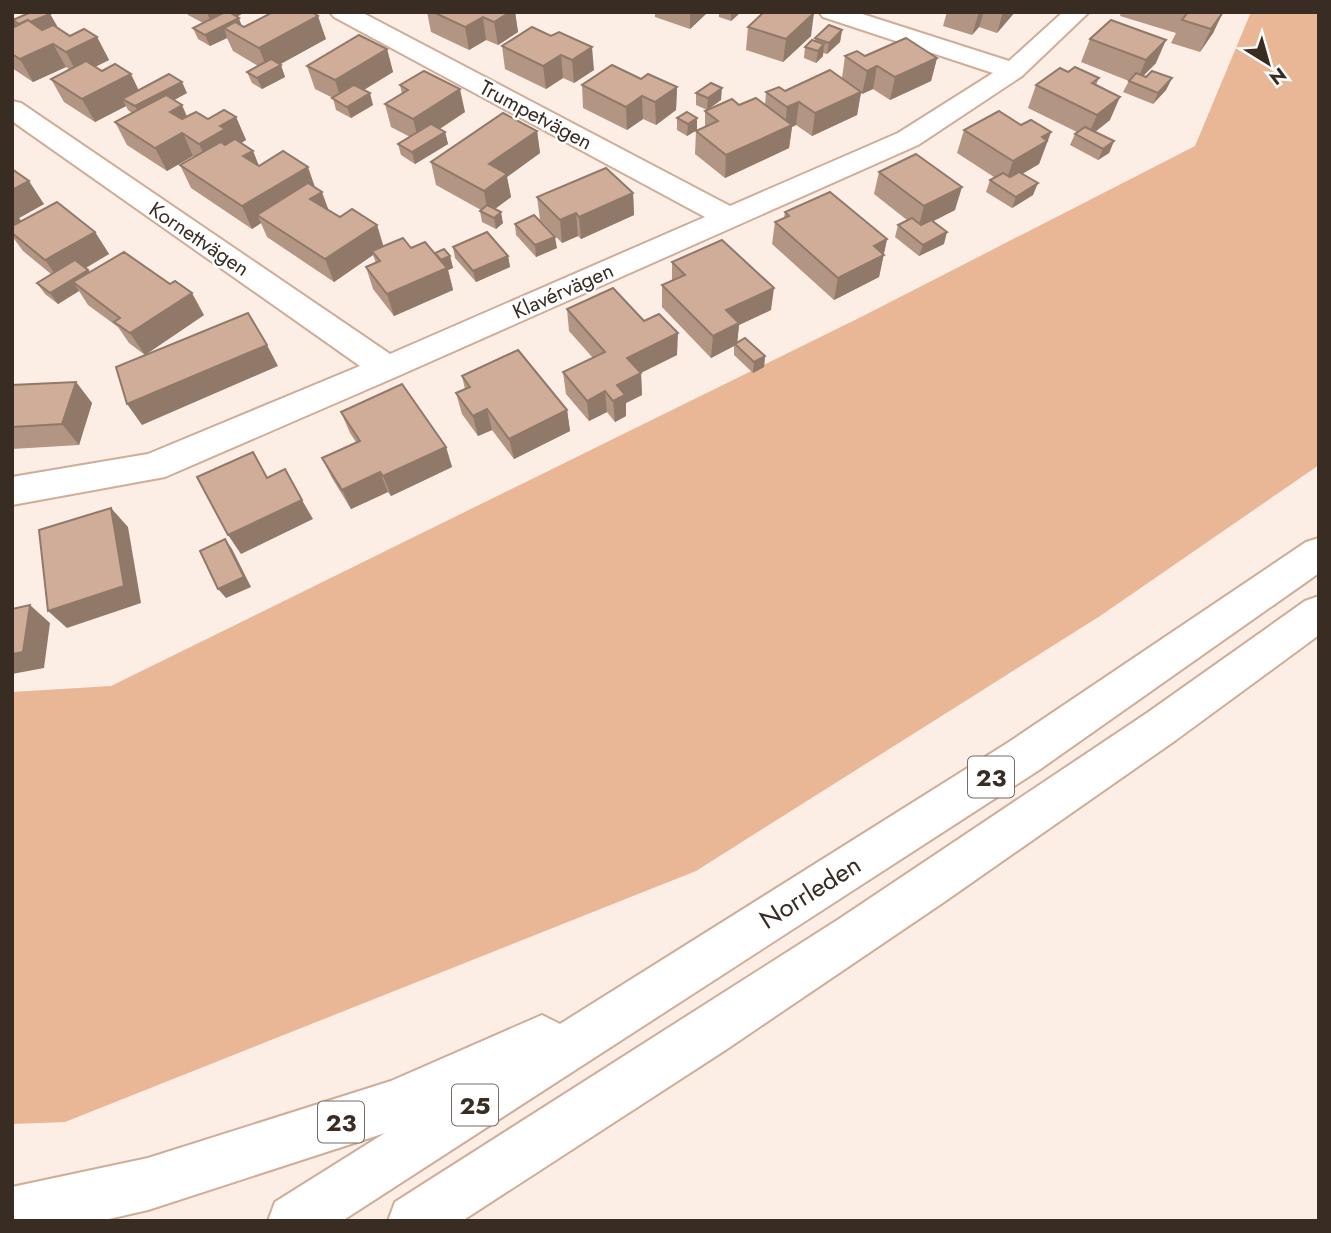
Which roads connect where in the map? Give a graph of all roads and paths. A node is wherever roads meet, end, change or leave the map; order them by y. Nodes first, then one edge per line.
1 (342, 12) edge
2 (831, 12) edge
3 (1077, 12) edge
4 (1013, 71) junction
5 (12, 109) edge
6 (730, 218) junction
7 (387, 368) junction
8 (12, 491) edge
9 (1319, 553) edge
10 (1319, 613) edge
11 (656, 989) junction
12 (12, 1214) edge
13 (294, 1221) edge
14 (414, 1221) edge

1 - 6 main road, Trumpetvägen
2 - 4 main road
3 - 4 main road, Klavérvägen
4 - 6 main road, Klavérvägen
5 - 7 main road, Kornettvägen
6 - 7 main road, Klavérvägen
7 - 8 main road, Klavérvägen
9 - 11 main road, Norrleden / 23
10 - 14 main road, 23
11 - 12 main road, 23
11 - 13 main road, Norrleden / 25

